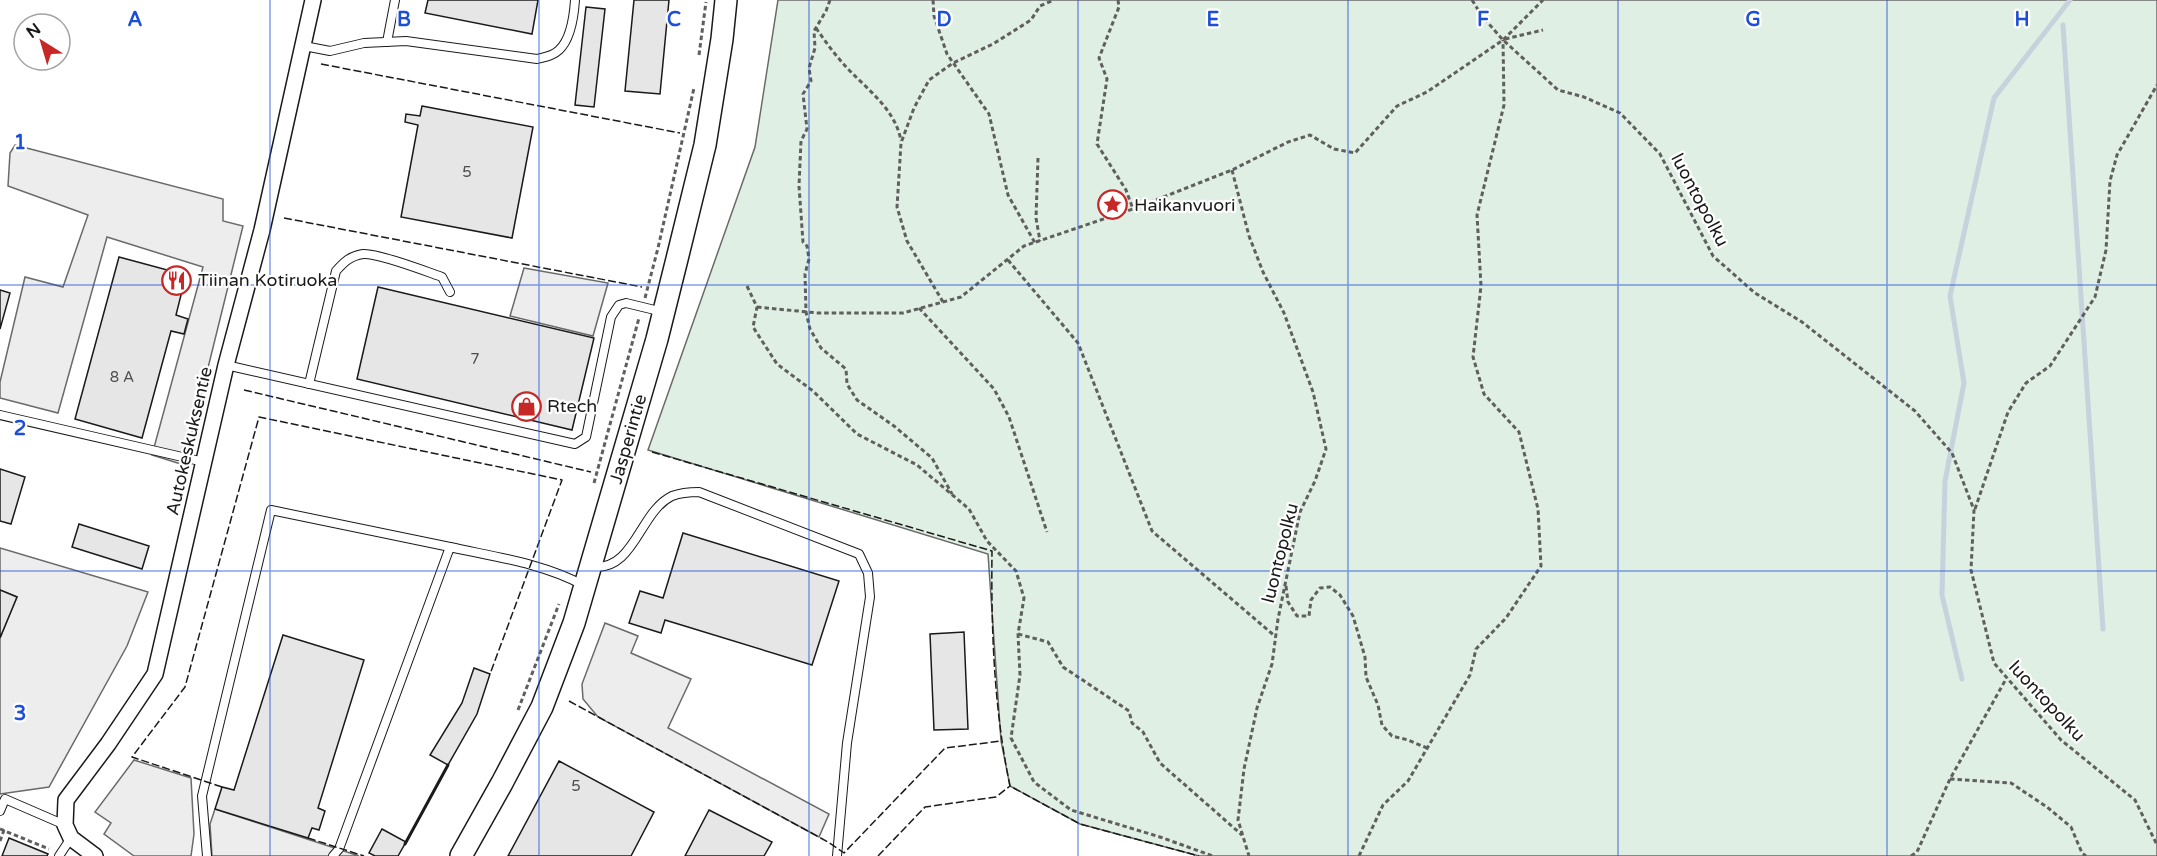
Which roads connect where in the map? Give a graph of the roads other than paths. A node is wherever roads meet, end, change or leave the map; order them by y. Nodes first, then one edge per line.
1 (313, 0) edge
2 (395, 0) edge
3 (575, 0) edge
4 (726, 0) edge
5 (387, 42) junction
6 (304, 46) junction
7 (450, 292) dead end
8 (664, 312) junction
9 (226, 365) junction
10 (309, 384) junction
11 (0, 415) edge
12 (204, 462) junction
13 (450, 547) junction
14 (587, 576) junction
15 (2, 798) edge
16 (0, 811) edge
17 (68, 832) junction
18 (88, 854) edge
19 (58, 856) edge
20 (207, 856) edge
21 (333, 856) edge
22 (461, 856) edge
23 (837, 856) edge

1 - 6 street, Autokeskuksentie
2 - 5 lane
3 - 5 lane
4 - 8 main road, Jasperintie
5 - 6 lane
6 - 9 street, Autokeskuksentie
7 - 10 lane
8 - 10 lane
8 - 14 main road, Jasperintie
9 - 10 lane
9 - 12 street, Autokeskuksentie
11 - 12 lane
12 - 17 street, Autokeskuksentie
13 - 14 lane
13 - 20 lane
13 - 21 lane
14 - 22 main road, Jasperintie
14 - 23 lane
15 - 16 lane
15 - 17 lane
17 - 18 street
17 - 19 lane

